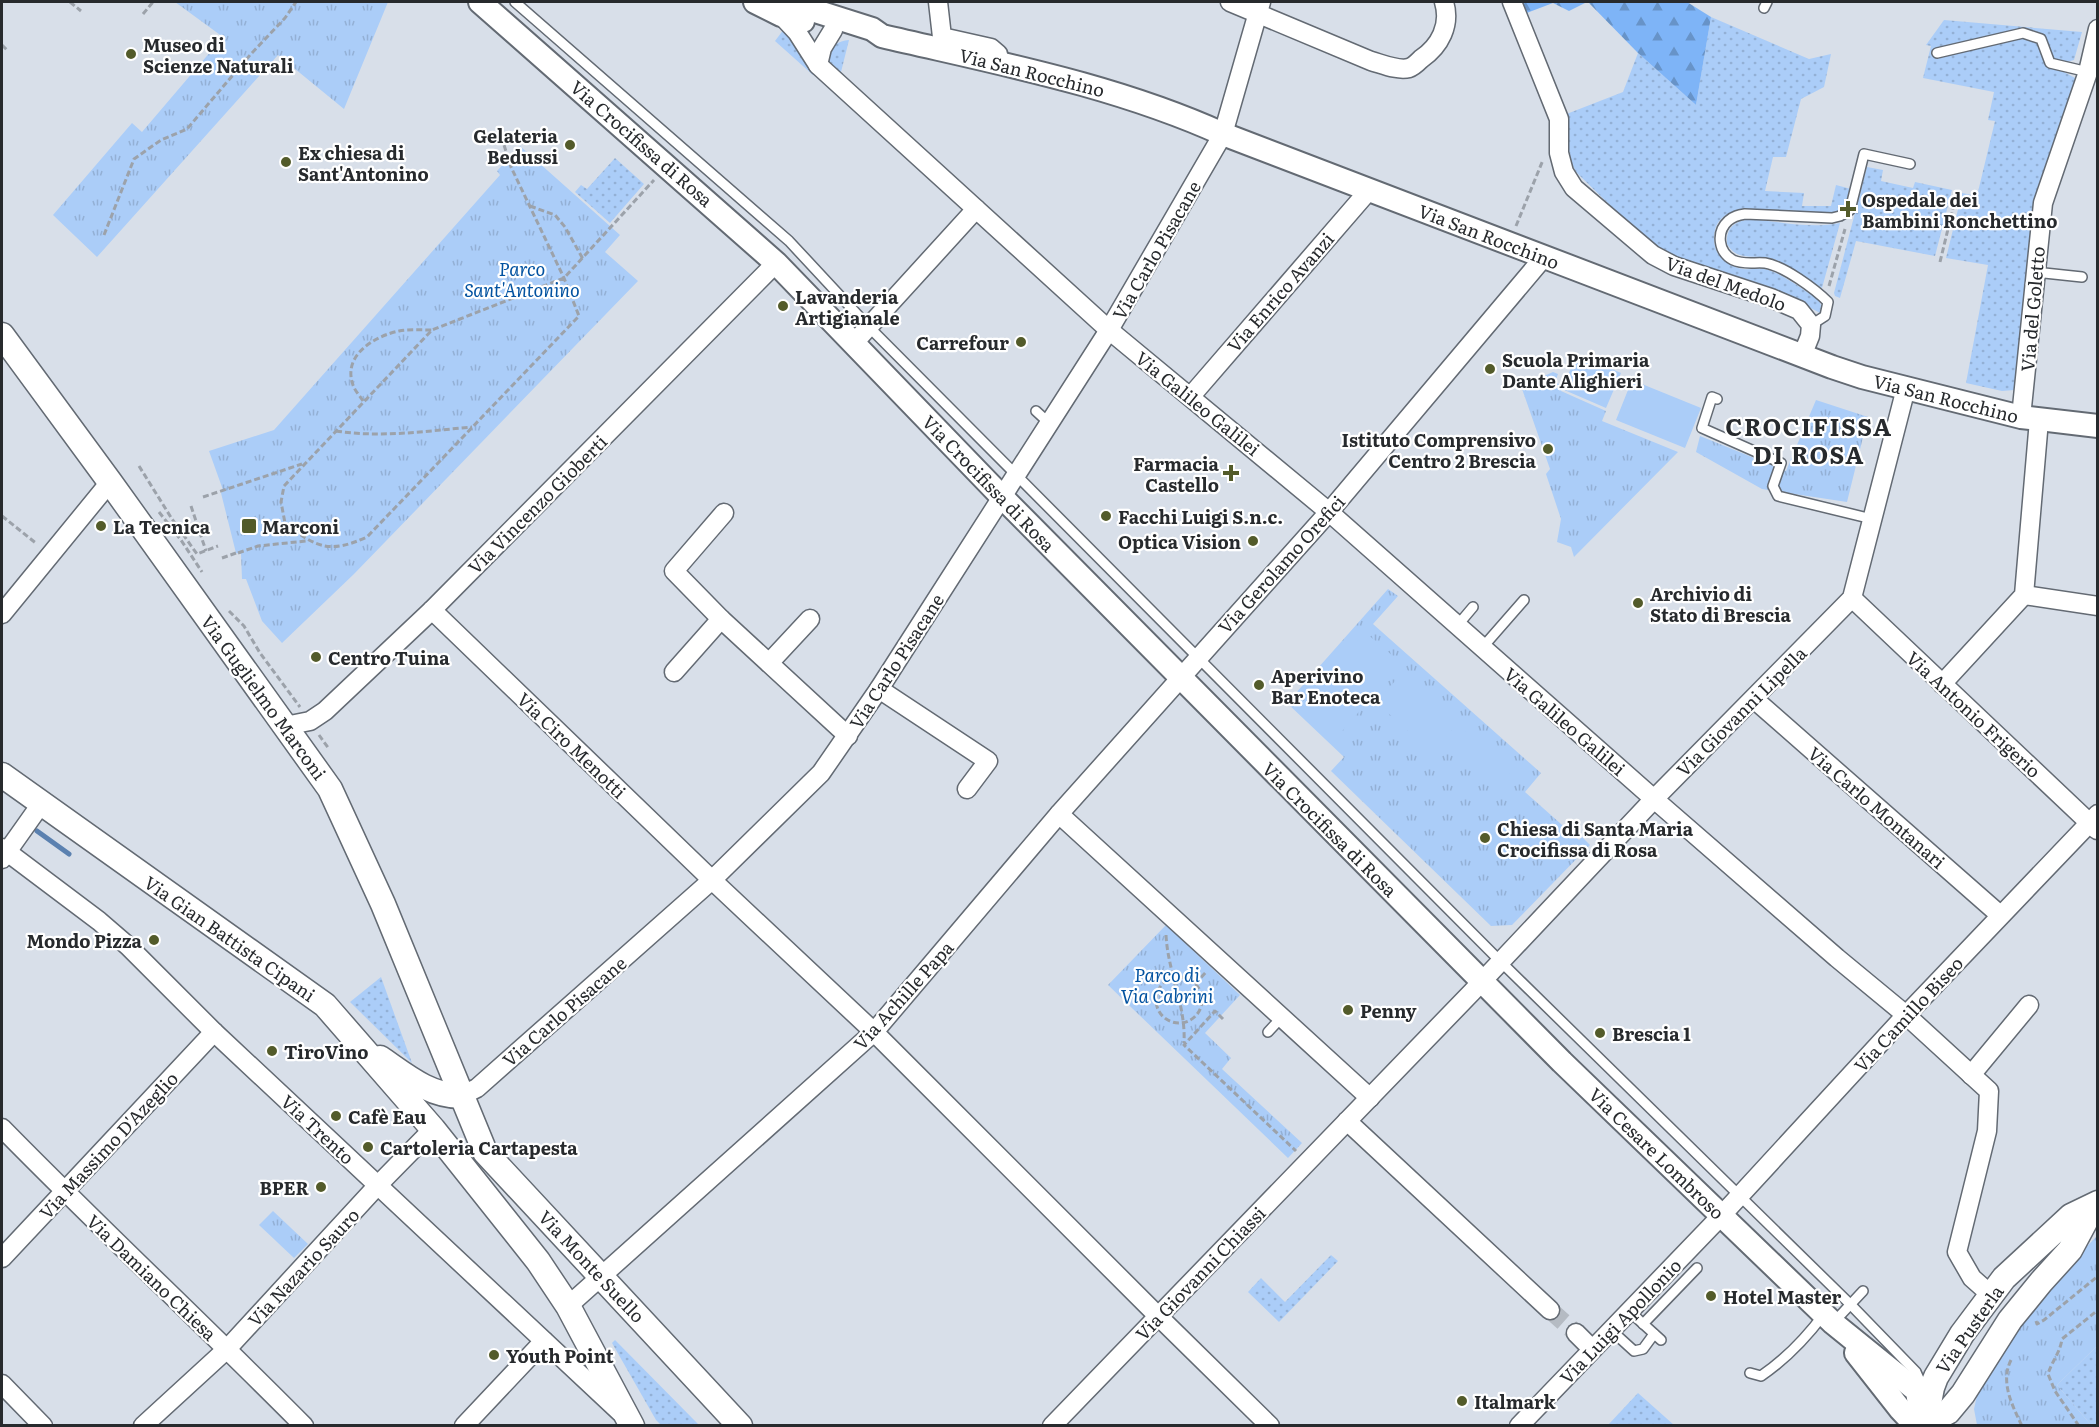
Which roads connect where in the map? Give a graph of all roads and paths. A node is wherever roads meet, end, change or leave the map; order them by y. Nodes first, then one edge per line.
1 (70, 2) edge
2 (153, 2) edge
3 (296, 2) edge
4 (480, 2) edge
5 (515, 2) edge
6 (755, 2) edge
7 (939, 2) edge
8 (1230, 2) edge
9 (1444, 2) edge
10 (1512, 2) edge
11 (1259, 7) edge
12 (784, 8) edge
13 (81, 11) dead end
14 (143, 14) dead end
15 (2097, 29) edge
16 (833, 30) junction
17 (882, 36) junction
18 (2, 45) edge
19 (7, 50) dead end
20 (1937, 53) dead end
21 (996, 63) junction
22 (818, 65) junction
23 (2093, 72) edge
24 (1223, 134) junction
25 (504, 145) dead end
26 (1547, 150) dead end
27 (1910, 164) dead end
28 (667, 165) junction
29 (1370, 189) junction
30 (1957, 192) dead end
31 (530, 206) junction
32 (976, 209) junction
33 (1850, 210) junction
34 (104, 235) dead end
35 (1509, 244) junction
36 (1544, 257) junction
37 (583, 259) junction
38 (1940, 262) dead end
39 (776, 263) junction
40 (2035, 272) junction
41 (2082, 277) dead end
42 (564, 278) junction
43 (1828, 302) junction
44 (1837, 309) dead end
45 (1811, 325) junction
46 (869, 327) junction
47 (432, 330) junction
48 (1109, 330) junction
49 (2, 336) edge
50 (853, 344) junction
51 (1802, 356) junction
52 (1906, 388) junction
53 (1191, 396) junction
54 (1717, 399) dead end
55 (363, 402) junction
56 (2030, 418) junction
57 (474, 426) junction
58 (2097, 426) edge
59 (336, 431) junction
60 (304, 463) junction
61 (140, 466) dead end
62 (1016, 474) junction
63 (110, 482) junction
64 (203, 497) dead end
65 (1002, 497) junction
66 (191, 506) dead end
67 (1329, 512) junction
68 (724, 513) dead end
69 (2, 516) edge
70 (1872, 519) junction
71 (308, 540) junction
72 (218, 546) dead end
73 (206, 551) junction
74 (50, 555) junction
75 (222, 558) dead end
76 (2024, 595) junction
77 (1852, 598) junction
78 (1524, 600) dead end
79 (2097, 606) edge
80 (1473, 607) dead end
81 (432, 610) junction
82 (2, 614) edge
83 (720, 619) junction
84 (810, 620) dead end
85 (1456, 626) junction
86 (1482, 648) junction
87 (1197, 658) junction
88 (769, 663) junction
89 (674, 672) dead end
90 (1180, 677) junction
91 (1942, 684) junction
92 (879, 689) junction
93 (1754, 699) junction
94 (285, 726) junction
95 (848, 736) junction
96 (2, 775) edge
97 (968, 789) dead end
98 (1654, 799) junction
99 (41, 804) junction
100 (1059, 814) junction
101 (2095, 823) edge
102 (3, 853) edge
103 (712, 880) junction
104 (1167, 912) junction
105 (2000, 915) junction
106 (1500, 961) junction
107 (1173, 978) junction
108 (1481, 982) junction
109 (2029, 1005) dead end
110 (1906, 1015) junction
111 (1282, 1017) junction
112 (1223, 1019) dead end
113 (1185, 1022) junction
114 (214, 1032) junction
115 (874, 1032) junction
116 (1268, 1032) dead end
117 (356, 1041) junction
118 (1184, 1045) junction
119 (1971, 1075) junction
120 (461, 1096) junction
121 (1370, 1098) junction
122 (1347, 1121) junction
123 (2, 1128) edge
124 (433, 1130) junction
125 (485, 1152) junction
126 (1308, 1162) junction
127 (378, 1185) junction
128 (64, 1191) junction
129 (1739, 1196) junction
130 (2095, 1205) edge
131 (1721, 1216) junction
132 (2, 1258) edge
133 (1697, 1268) dead end
134 (601, 1276) junction
135 (2097, 1276) edge
136 (1863, 1291) dead end
137 (1990, 1294) junction
138 (1850, 1304) junction
139 (568, 1306) junction
140 (1550, 1310) tunnel mouth
141 (2097, 1310) edge
142 (1629, 1311) junction
143 (2036, 1315) dead end
144 (1158, 1316) junction
145 (1829, 1319) junction
146 (1643, 1324) junction
147 (2037, 1324) junction
148 (1611, 1330) junction
149 (2030, 1330) dead end
150 (583, 1333) joint
151 (1576, 1334) tunnel mouth
152 (544, 1341) junction
153 (228, 1349) junction
154 (1592, 1349) junction
155 (2013, 1355) dead end
156 (1750, 1373) dead end
157 (2, 1384) edge
158 (1931, 1419) edge
159 (629, 1422) edge
160 (43, 1425) edge
161 (143, 1425) edge
162 (304, 1425) edge
163 (464, 1425) edge
164 (740, 1425) edge
165 (1052, 1425) edge
166 (1270, 1425) edge
167 (1519, 1425) edge
168 (2022, 1425) edge
169 (2079, 1425) edge

1 - 13 path
2 - 14 path
3 - 34 path
4 - 28 street, Via Crocifissa di Rosa
5 - 46 lane
6 - 12 street, Via San Rocchino
7 - 21 street
8 - 11 street
9 - 11 street
10 - 45 street, Via del Medolo
11 - 24 street, Via Carlo Pisacane
12 - 16 street, Via San Rocchino
12 - 17 street, Via San Rocchino
12 - 22 street, Via Galileo Galilei
15 - 23 street, Via del Goletto
16 - 17 street, Via San Rocchino
16 - 22 street
17 - 21 street, Via San Rocchino
18 - 19 path
20 - 23 lane
21 - 24 street, Via San Rocchino
22 - 32 street, Via Galileo Galilei
23 - 40 street, Via del Goletto
24 - 29 street, Via San Rocchino
24 - 48 street, Via Carlo Pisacane
25 - 31 path
26 - 35 path
27 - 33 lane
28 - 37 path
28 - 39 street, Via Crocifissa di Rosa
29 - 35 street, Via San Rocchino
29 - 53 street, Via Enrico Avanzi
30 - 38 path
31 - 37 path
31 - 42 path
32 - 46 street
32 - 48 street, Via Galileo Galilei
33 - 43 path
33 - 43 lane
35 - 36 street, Via San Rocchino
36 - 51 street, Via San Rocchino
36 - 67 street, Via Gerolamo Orefici
37 - 42 path
39 - 50 street, Via Crocifissa di Rosa
39 - 81 street, Via Vincenzo Gioberti
40 - 41 lane
40 - 56 street, Via del Goletto
42 - 47 path
42 - 57 path
43 - 44 lane
43 - 45 lane
45 - 51 street
46 - 50 street
46 - 62 lane
47 - 55 path
47 - 55 path
48 - 53 street, Via Galileo Galilei
48 - 62 street, Via Carlo Pisacane
49 - 63 main road, Via Guglielmo Marconi
50 - 65 street, Via Crocifissa di Rosa
51 - 52 street, Via San Rocchino
52 - 56 street, Via San Rocchino
52 - 70 street, Via Giovanni Lipella
53 - 67 street, Via Galileo Galilei
54 - 70 lane
55 - 59 path
56 - 58 street, Via San Rocchino
56 - 76 street, Via del Goletto
57 - 59 path
57 - 71 path
59 - 60 path
60 - 64 path
60 - 71 path
61 - 73 path
62 - 65 street, Via Carlo Pisacane
62 - 87 lane
63 - 74 street
63 - 94 main road, Via Guglielmo Marconi
65 - 90 street, Via Crocifissa di Rosa
65 - 92 street, Via Carlo Pisacane
66 - 73 path
67 - 85 street, Via Galileo Galilei
67 - 87 street, Via Gerolamo Orefici
68 - 83 street
69 - 74 path
70 - 77 street, Via Giovanni Lipella
71 - 75 path
72 - 73 path
74 - 82 street
76 - 79 street
76 - 91 street
77 - 91 street, Via Antonio Frigerio
77 - 93 street, Via Giovanni Lipella
78 - 86 lane
80 - 85 lane
81 - 94 street, Via Vincenzo Gioberti
81 - 103 street, Via Ciro Menotti
83 - 88 street
83 - 89 street
84 - 88 street
85 - 86 street, Via Galileo Galilei
86 - 98 street, Via Galileo Galilei
87 - 90 street, Via Gerolamo Orefici
87 - 106 lane
88 - 95 street
90 - 100 street, Via Achille Papa
90 - 108 street, Via Crocifissa di Rosa
91 - 101 street, Via Antonio Frigerio
92 - 95 street, Via Carlo Pisacane
92 - 97 street
93 - 98 street, Via Giovanni Lipella
93 - 105 street, Via Carlo Montanari
94 - 120 main road, Via Guglielmo Marconi
95 - 103 street, Via Carlo Pisacane
96 - 99 main road, Via Gian Battista Cipani
98 - 106 street, Via Giovanni Lipella
98 - 110 street, Via Galileo Galilei
99 - 102 street
99 - 117 main road, Via Gian Battista Cipani
100 - 104 street
100 - 115 street, Via Achille Papa
101 - 105 street, Via Camillo Biseo
102 - 114 street, Via Trento
103 - 115 street, Via Ciro Menotti
103 - 120 street, Via Carlo Pisacane
104 - 107 path
104 - 111 street
105 - 110 street, Via Camillo Biseo
106 - 108 street, Via Giovanni Lipella
106 - 129 lane
107 - 113 path
107 - 113 path
107 - 113 path
108 - 121 street, Via Giovanni Chiassi
108 - 131 street, Via Cesare Lombroso
109 - 119 street
110 - 119 street, Via Galileo Galilei
110 - 129 street, Via Camillo Biseo
111 - 116 lane
111 - 121 street
112 - 118 path
113 - 118 path
114 - 127 street, Via Trento
114 - 128 street, Via Massimo D'Azeglio
115 - 134 street, Via Achille Papa
115 - 144 street, Via Ciro Menotti
117 - 120 main road
117 - 124 main road, Via Gian Battista Cipani
118 - 126 path
119 - 137 street, Via Galileo Galilei
120 - 125 main road, Via Monte Suello
121 - 122 street, Via Giovanni Chiassi
122 - 126 street, Via Giovanni Chiassi
122 - 140 street
123 - 128 street, Via Damiano Chiesa
124 - 125 main road
124 - 127 street, Via Nazario Sauro
124 - 139 main road, Via Monte Suello
125 - 134 main road, Via Monte Suello
126 - 144 street, Via Giovanni Chiassi
127 - 152 street, Via Trento
127 - 153 street, Via Nazario Sauro
128 - 132 street, Via Massimo D'Azeglio
128 - 153 street, Via Damiano Chiesa
129 - 131 street, Via Camillo Biseo
129 - 138 lane
130 - 137 main road, Via Pusterla
130 - 158 main road, Via Pusterla
131 - 142 street, Via Luigi Apollonio
131 - 145 street, Via Cesare Lombroso
133 - 146 lane
134 - 139 street, Via Achille Papa
134 - 164 main road, Via Monte Suello
135 - 147 path
136 - 138 lane
137 - 158 main road, Via Pusterla
138 - 145 lane
138 - 158 lane
139 - 150 main road, Via Monte Suello
141 - 169 path
142 - 146 lane
142 - 148 street, Via Luigi Apollonio
143 - 147 path
144 - 165 street, Via Giovanni Chiassi
144 - 166 street, Via Ciro Menotti
145 - 156 lane
145 - 158 street, Via Cesare Lombroso
146 - 148 lane
147 - 149 path
148 - 154 street, Via Luigi Apollonio
150 - 159 main road, Via Trento
151 - 154 street
152 - 159 street, Via Trento
152 - 163 street
153 - 161 street, Via Nazario Sauro
153 - 162 street, Via Damiano Chiesa
154 - 167 street, Via Luigi Apollonio
155 - 168 path
157 - 160 street

